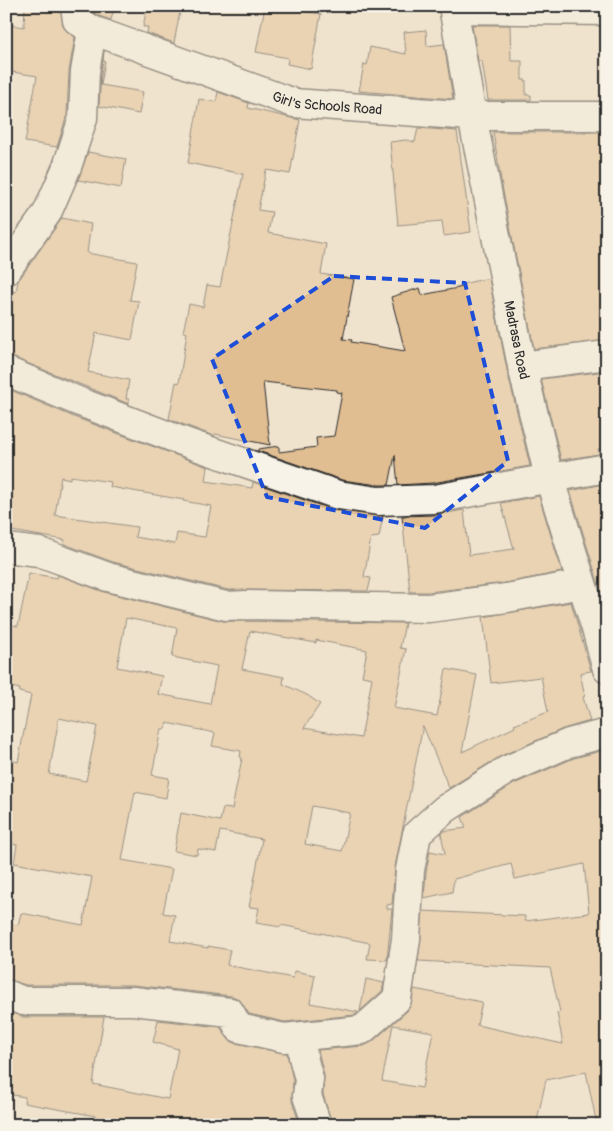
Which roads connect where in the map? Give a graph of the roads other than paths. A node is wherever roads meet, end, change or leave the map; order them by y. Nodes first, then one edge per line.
1 (75, 6) edge
2 (453, 8) edge
3 (607, 10) edge
4 (92, 30) junction
5 (472, 116) junction
6 (607, 116) edge
7 (6, 271) edge
8 (607, 355) edge
9 (522, 366) junction
10 (6, 371) edge
11 (607, 468) edge
12 (548, 477) junction
13 (6, 548) edge
14 (581, 584) junction
15 (602, 631) edge
16 (607, 668) edge
17 (607, 732) edge
18 (6, 994) edge
19 (301, 1036) junction
20 (318, 1125) edge

1 - 4 street, Girl's Schools Road
2 - 3 street
2 - 5 street, Madrasa Road
4 - 5 street, Girl's Schools Road
4 - 7 street
5 - 6 street, Girl's Schools Road
5 - 9 street, Madrasa Road
8 - 9 street
9 - 12 street, Madrasa Road
10 - 12 street
11 - 12 street
12 - 14 street, Madrasa Road
13 - 14 street
14 - 15 street, Madrasa Road
15 - 16 street, Madrasa Road
17 - 19 street
18 - 19 street
19 - 20 street

